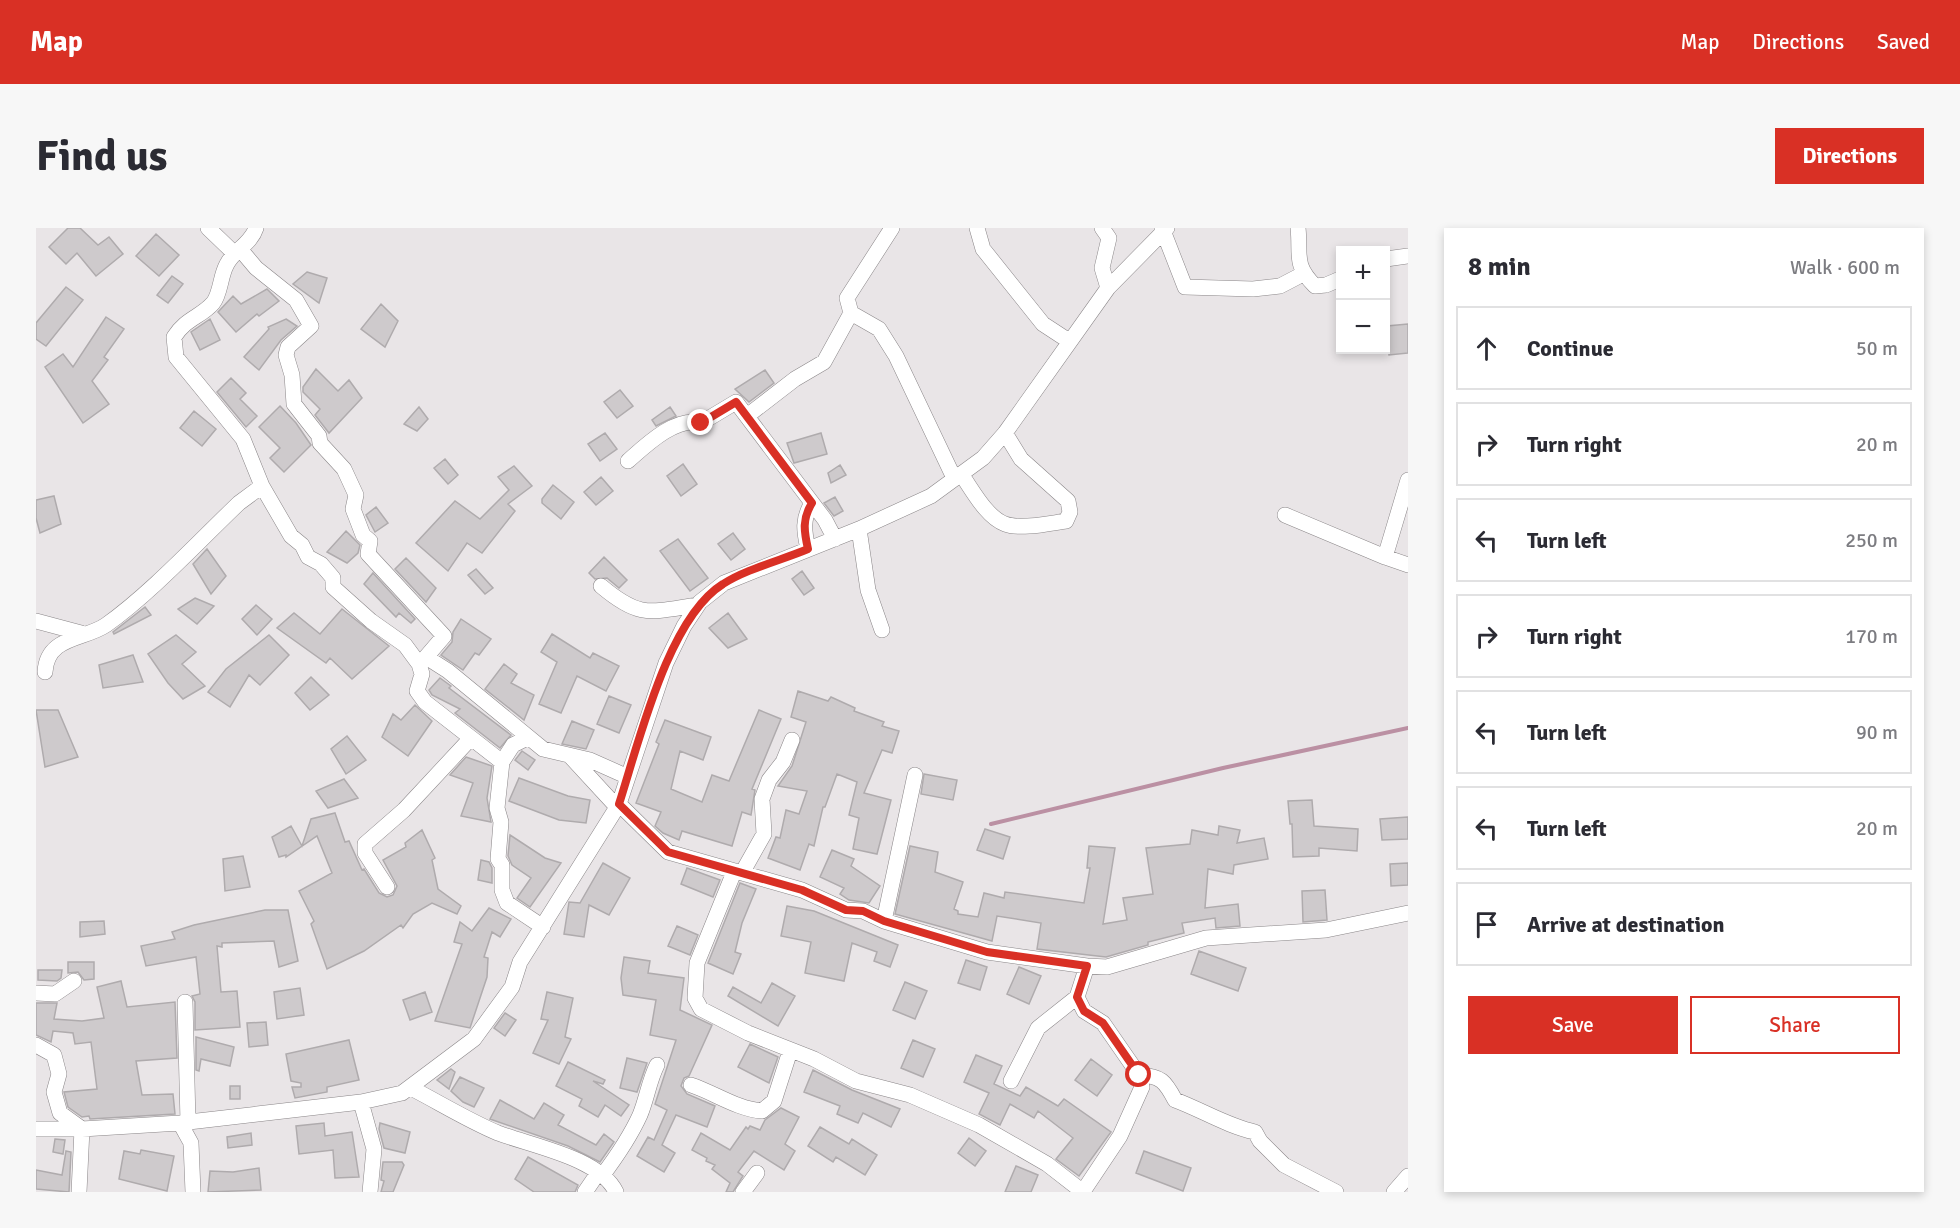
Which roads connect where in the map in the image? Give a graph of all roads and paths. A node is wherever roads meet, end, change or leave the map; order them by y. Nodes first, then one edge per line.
1 (208, 228) edge
2 (256, 228) edge
3 (892, 228) edge
4 (977, 228) edge
5 (1102, 228) edge
6 (1298, 228) edge
7 (1164, 229) edge
8 (238, 252) junction
9 (1408, 256) edge
10 (1390, 259) edge
11 (1303, 274) junction
12 (1336, 281) edge
13 (1108, 288) junction
14 (852, 313) junction
15 (1069, 341) junction
16 (747, 416) junction
17 (1005, 433) junction
18 (628, 461) dead end
19 (958, 476) junction
20 (1408, 480) edge
21 (262, 486) junction
22 (812, 503) junction
23 (1286, 515) dead end
24 (859, 529) junction
25 (835, 539) junction
26 (808, 549) junction
27 (1385, 557) junction
28 (1408, 565) edge
29 (601, 586) dead end
30 (698, 605) junction
31 (36, 621) edge
32 (882, 630) dead end
33 (81, 633) junction
34 (45, 672) dead end
35 (471, 738) junction
36 (527, 738) junction
37 (792, 740) dead end
38 (567, 754) junction
39 (502, 762) junction
40 (915, 775) dead end
41 (628, 777) junction
42 (618, 806) junction
43 (738, 872) junction
44 (387, 887) dead end
45 (1408, 913) edge
46 (884, 921) junction
47 (543, 927) junction
48 (1087, 966) junction
49 (74, 981) dead end
50 (36, 993) edge
51 (1077, 997) junction
52 (185, 1002) dead end
53 (36, 1045) edge
54 (790, 1051) junction
55 (657, 1065) dead end
56 (1139, 1075) junction
57 (1011, 1081) dead end
58 (691, 1085) dead end
59 (411, 1088) junction
60 (361, 1102) junction
61 (184, 1123) junction
62 (36, 1129) edge
63 (82, 1129) junction
64 (757, 1173) dead end
65 (600, 1174) junction
66 (1408, 1176) edge
67 (1083, 1191) edge
68 (78, 1192) edge
69 (193, 1192) edge
70 (370, 1192) edge
71 (585, 1192) edge
72 (616, 1192) edge
73 (743, 1192) edge
74 (1336, 1192) edge
75 (1394, 1192) edge

1 - 8 street
2 - 8 street
3 - 14 street
4 - 15 street
5 - 13 street
6 - 11 street
7 - 11 street
7 - 13 street
8 - 21 street
8 - 36 street
9 - 10 street
11 - 12 street
13 - 15 street
14 - 16 street
14 - 19 street
15 - 17 street
16 - 18 street
16 - 22 street
17 - 19 street
17 - 19 street
19 - 24 street
20 - 27 street
21 - 33 street
21 - 35 street
22 - 25 street
22 - 26 street
23 - 27 street
24 - 25 street
24 - 32 street
25 - 26 street
26 - 30 street
27 - 28 street
29 - 30 street
30 - 41 street
31 - 33 street
33 - 34 street
35 - 39 street
35 - 44 street
36 - 38 street
36 - 39 street
37 - 43 street
38 - 41 street
38 - 42 street
39 - 47 street
40 - 46 street
41 - 42 street
42 - 43 street
42 - 47 street
43 - 46 street
43 - 54 street
45 - 48 street
46 - 48 street
47 - 59 street
48 - 51 street
49 - 50 street
51 - 56 street
51 - 57 street
52 - 61 street
53 - 63 street
54 - 58 street
54 - 67 street
55 - 65 street
56 - 67 street
56 - 74 street
59 - 60 street
59 - 65 street
60 - 61 street
60 - 70 street
61 - 63 street
61 - 69 street
62 - 63 street
63 - 68 street
64 - 73 street
65 - 71 street
65 - 72 street
66 - 75 street

